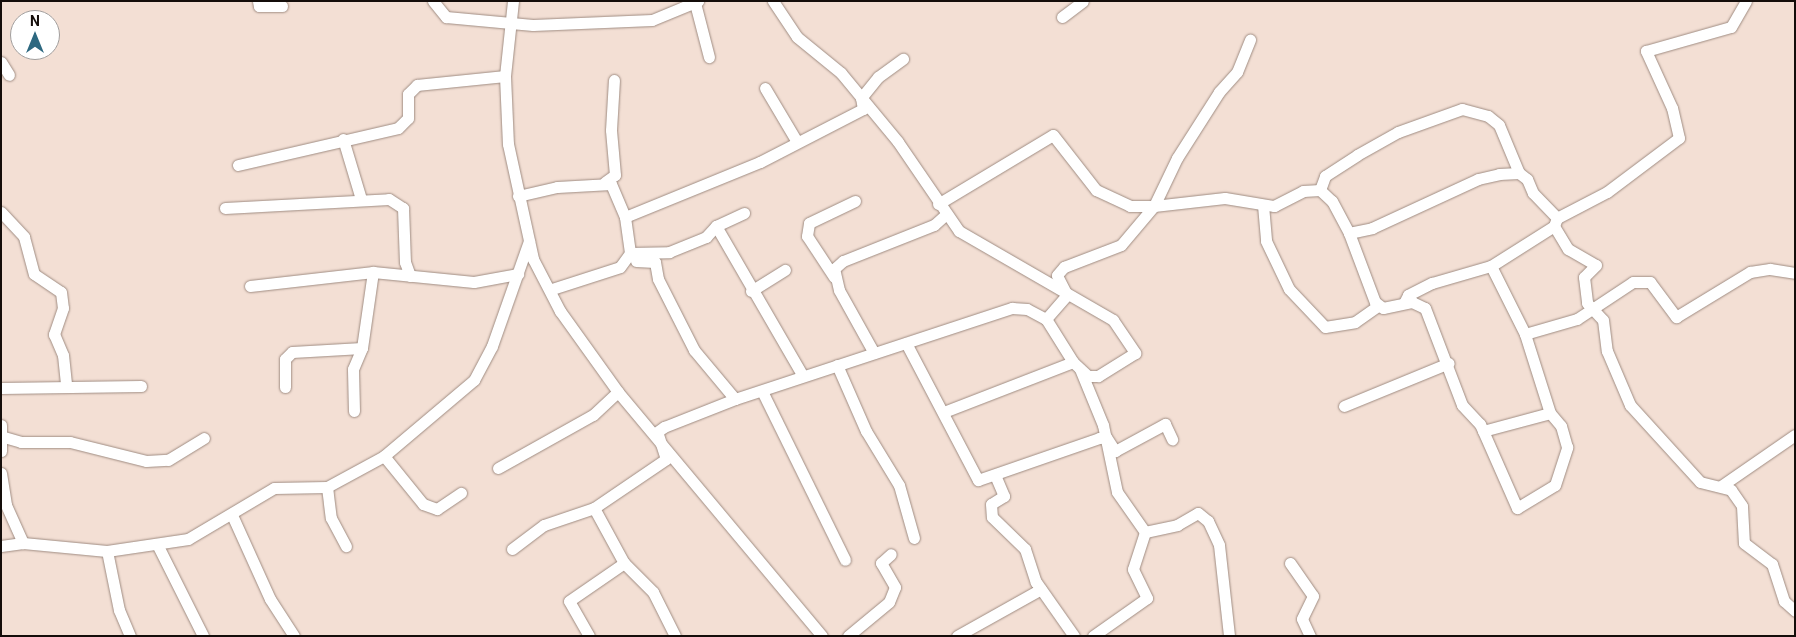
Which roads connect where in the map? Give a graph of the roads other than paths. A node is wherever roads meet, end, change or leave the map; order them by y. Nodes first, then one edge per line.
1 (258, 1) edge
2 (433, 1) edge
3 (513, 1) edge
4 (773, 1) edge
5 (1083, 1) edge
6 (1746, 1) edge
7 (697, 2) edge
8 (282, 6) dead end
9 (1062, 17) dead end
10 (511, 20) junction
11 (1250, 40) dead end
12 (709, 57) dead end
13 (903, 59) dead end
14 (1, 62) edge
15 (9, 75) dead end
16 (505, 76) junction
17 (614, 80) dead end
18 (765, 88) dead end
19 (861, 98) junction
20 (343, 139) junction
21 (796, 142) junction
22 (238, 165) dead end
23 (1519, 173) junction
24 (615, 174) junction
25 (606, 182) junction
26 (616, 189) junction
27 (1320, 190) junction
28 (518, 196) junction
29 (361, 199) junction
30 (855, 201) dead end
31 (938, 204) junction
32 (1263, 205) junction
33 (1154, 206) junction
34 (225, 208) dead end
35 (1, 212) edge
36 (744, 213) dead end
37 (945, 215) junction
38 (625, 217) junction
39 (1555, 222) junction
40 (716, 226) junction
41 (1349, 233) junction
42 (530, 237) junction
43 (630, 256) junction
44 (404, 262) junction
45 (1491, 266) junction
46 (785, 270) dead end
47 (373, 272) junction
48 (397, 273) junction
49 (1795, 273) edge
50 (518, 274) junction
51 (410, 276) junction
52 (834, 277) junction
53 (250, 286) dead end
54 (552, 289) junction
55 (751, 291) junction
56 (1067, 295) junction
57 (1404, 303) junction
58 (1379, 304) junction
59 (1591, 308) junction
60 (1046, 319) junction
61 (1525, 334) junction
62 (906, 343) junction
63 (362, 348) junction
64 (874, 353) junction
65 (1076, 363) junction
66 (1449, 363) junction
67 (837, 365) junction
68 (803, 376) junction
69 (66, 386) junction
70 (141, 386) dead end
71 (284, 387) dead end
72 (1, 388) edge
73 (762, 391) junction
74 (618, 392) junction
75 (735, 399) junction
76 (1344, 406) dead end
77 (354, 411) dead end
78 (944, 412) junction
79 (1550, 413) junction
80 (1, 425) edge
81 (1483, 431) junction
82 (1795, 435) edge
83 (4, 437) junction
84 (1106, 437) junction
85 (204, 438) dead end
86 (658, 439) junction
87 (1172, 439) dead end
88 (1, 451) edge
89 (384, 456) junction
90 (498, 468) dead end
91 (1, 473) edge
92 (995, 475) junction
93 (1721, 486) junction
94 (328, 487) junction
95 (461, 493) dead end
96 (594, 508) junction
97 (232, 515) junction
98 (1145, 532) junction
99 (914, 538) dead end
100 (23, 543) junction
101 (1, 546) edge
102 (158, 546) junction
103 (346, 546) dead end
104 (512, 549) dead end
105 (107, 551) junction
106 (891, 554) dead end
107 (845, 560) dead end
108 (624, 563) junction
109 (1290, 563) dead end
110 (1041, 589) junction
111 (1795, 612) edge
112 (817, 633) edge
113 (130, 636) edge
114 (203, 636) edge
115 (294, 636) edge
116 (589, 636) edge
117 (675, 636) edge
118 (848, 636) edge
119 (957, 636) edge
120 (1074, 636) edge
121 (1093, 636) edge
122 (1229, 636) edge
123 (1310, 636) edge

1 - 8 street
2 - 10 street
3 - 10 street
4 - 19 street
5 - 9 street
6 - 39 street
7 - 10 street
7 - 12 street
10 - 16 street
11 - 33 street
13 - 19 street
14 - 15 street
16 - 20 street
16 - 28 street
17 - 24 street
18 - 21 street
19 - 21 street
19 - 31 street
20 - 22 street
20 - 29 street
21 - 38 street
23 - 27 street
23 - 39 street
23 - 41 street
24 - 25 street
24 - 26 street
25 - 26 street
25 - 28 street
26 - 38 street
27 - 32 street
27 - 41 street
28 - 42 street
29 - 34 street
29 - 44 street
30 - 52 street
31 - 33 street
31 - 37 street
32 - 33 street
32 - 58 street
33 - 56 street
35 - 69 street
36 - 40 street
37 - 52 street
37 - 56 street
38 - 43 street
39 - 45 street
39 - 59 street
40 - 43 street
40 - 55 street
41 - 58 street
42 - 50 street
42 - 54 street
43 - 54 street
43 - 75 street
44 - 48 street
44 - 51 street
45 - 57 street
45 - 61 street
46 - 55 street
47 - 48 street
47 - 53 street
47 - 63 street
48 - 51 street
49 - 59 street
50 - 51 street
50 - 89 street
52 - 64 street
54 - 74 street
55 - 68 street
56 - 60 street
56 - 65 street
57 - 58 street
57 - 66 street
59 - 61 street
59 - 93 street
60 - 62 street
60 - 65 street
61 - 79 street
62 - 64 street
62 - 78 street
63 - 71 street
63 - 77 street
64 - 67 street
65 - 78 street
65 - 84 street
66 - 76 street
66 - 81 street
67 - 68 street
67 - 99 street
68 - 73 street
69 - 70 street
69 - 72 street
73 - 75 street
73 - 107 street
74 - 86 street
74 - 90 street
75 - 86 street
78 - 92 street
79 - 81 street
79 - 81 street
80 - 83 street
82 - 93 street
83 - 85 street
83 - 88 street
84 - 87 street
84 - 92 street
84 - 98 street
86 - 96 street
86 - 112 street
89 - 94 street
89 - 95 street
91 - 100 street
92 - 110 street
93 - 111 street
94 - 97 street
94 - 103 street
96 - 104 street
96 - 108 street
97 - 102 street
97 - 115 street
98 - 121 street
98 - 122 street
100 - 101 street
100 - 105 street
102 - 105 street
102 - 114 street
105 - 113 street
106 - 118 street
108 - 116 street
108 - 117 street
109 - 123 street
110 - 119 street
110 - 120 street

